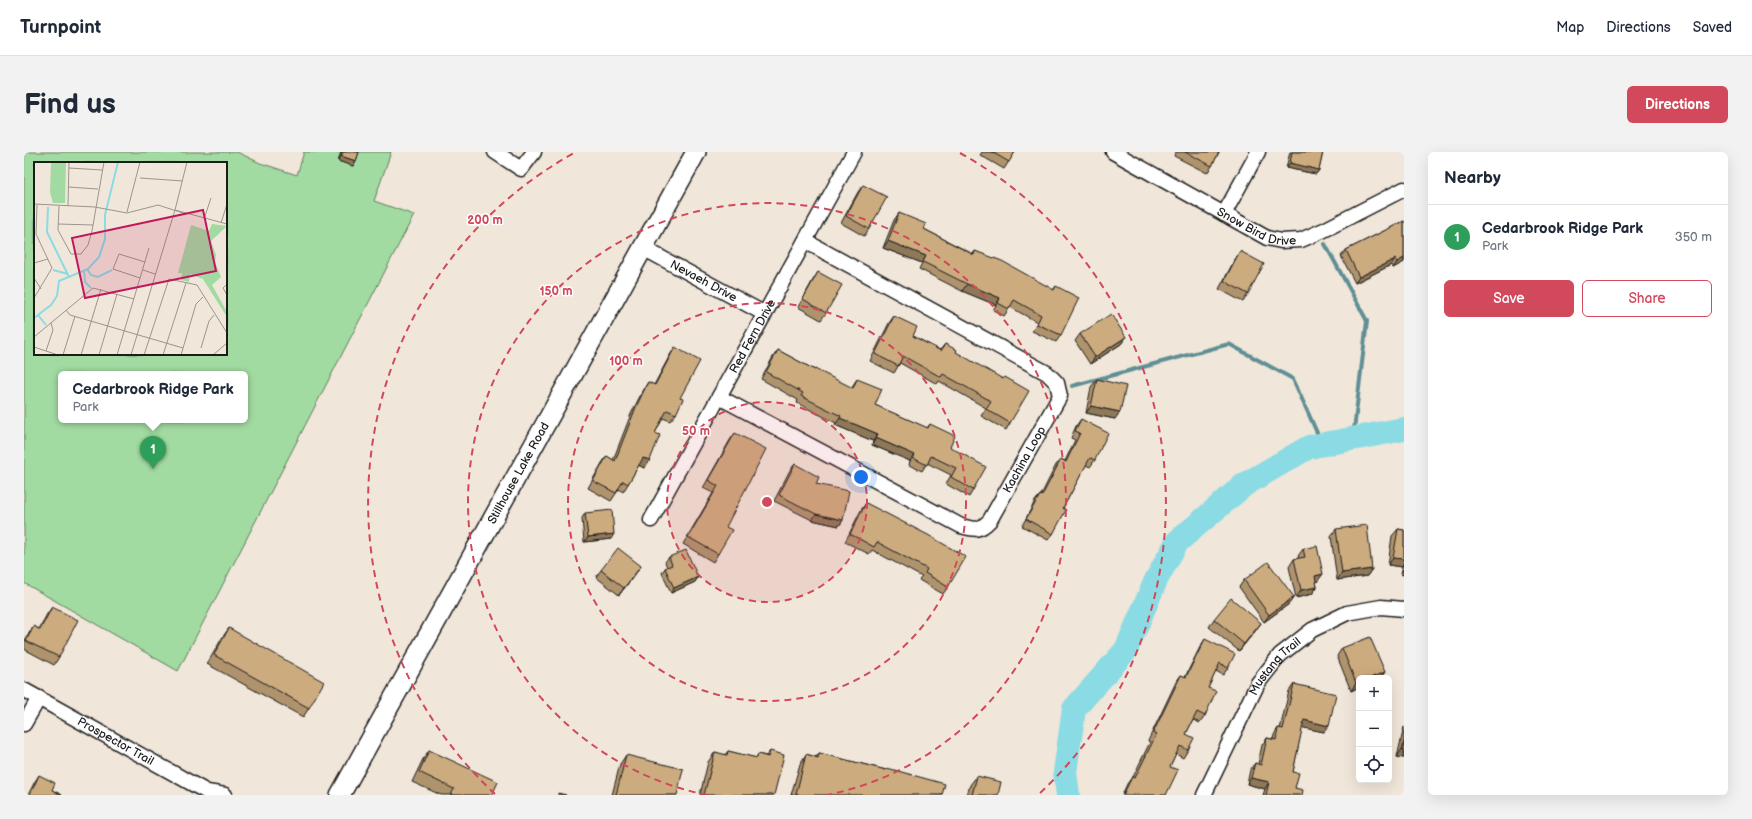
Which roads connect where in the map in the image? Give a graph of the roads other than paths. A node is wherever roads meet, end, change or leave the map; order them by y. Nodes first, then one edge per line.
1 (495, 152) edge
2 (534, 152) edge
3 (696, 152) edge
4 (854, 152) edge
5 (1113, 152) edge
6 (1258, 152) edge
7 (1404, 189) edge
8 (1224, 214) junction
9 (805, 240) junction
10 (643, 248) junction
11 (765, 314) junction
12 (719, 397) junction
13 (651, 520) dead end
14 (1404, 609) edge
15 (24, 690) edge
16 (38, 698) junction
17 (24, 724) edge
18 (208, 793) edge
19 (224, 795) edge
20 (340, 795) edge
21 (1204, 795) edge

1 - 2 street
3 - 10 main road, Stillhouse Lake Road
4 - 9 street, Red Fern Drive
5 - 8 street, Snow Bird Drive
6 - 8 street
7 - 8 street, Snow Bird Drive
9 - 11 street, Red Fern Drive
9 - 12 street, Kachina Loop
10 - 11 street, Nevaeh Drive
10 - 20 main road, Stillhouse Lake Road
11 - 12 street, Red Fern Drive
12 - 13 street, Red Fern Drive
14 - 21 street, Mustang Trail
15 - 16 street, Prospector Trail
16 - 17 street
16 - 18 street, Prospector Trail
18 - 19 street, Prospector Trail

